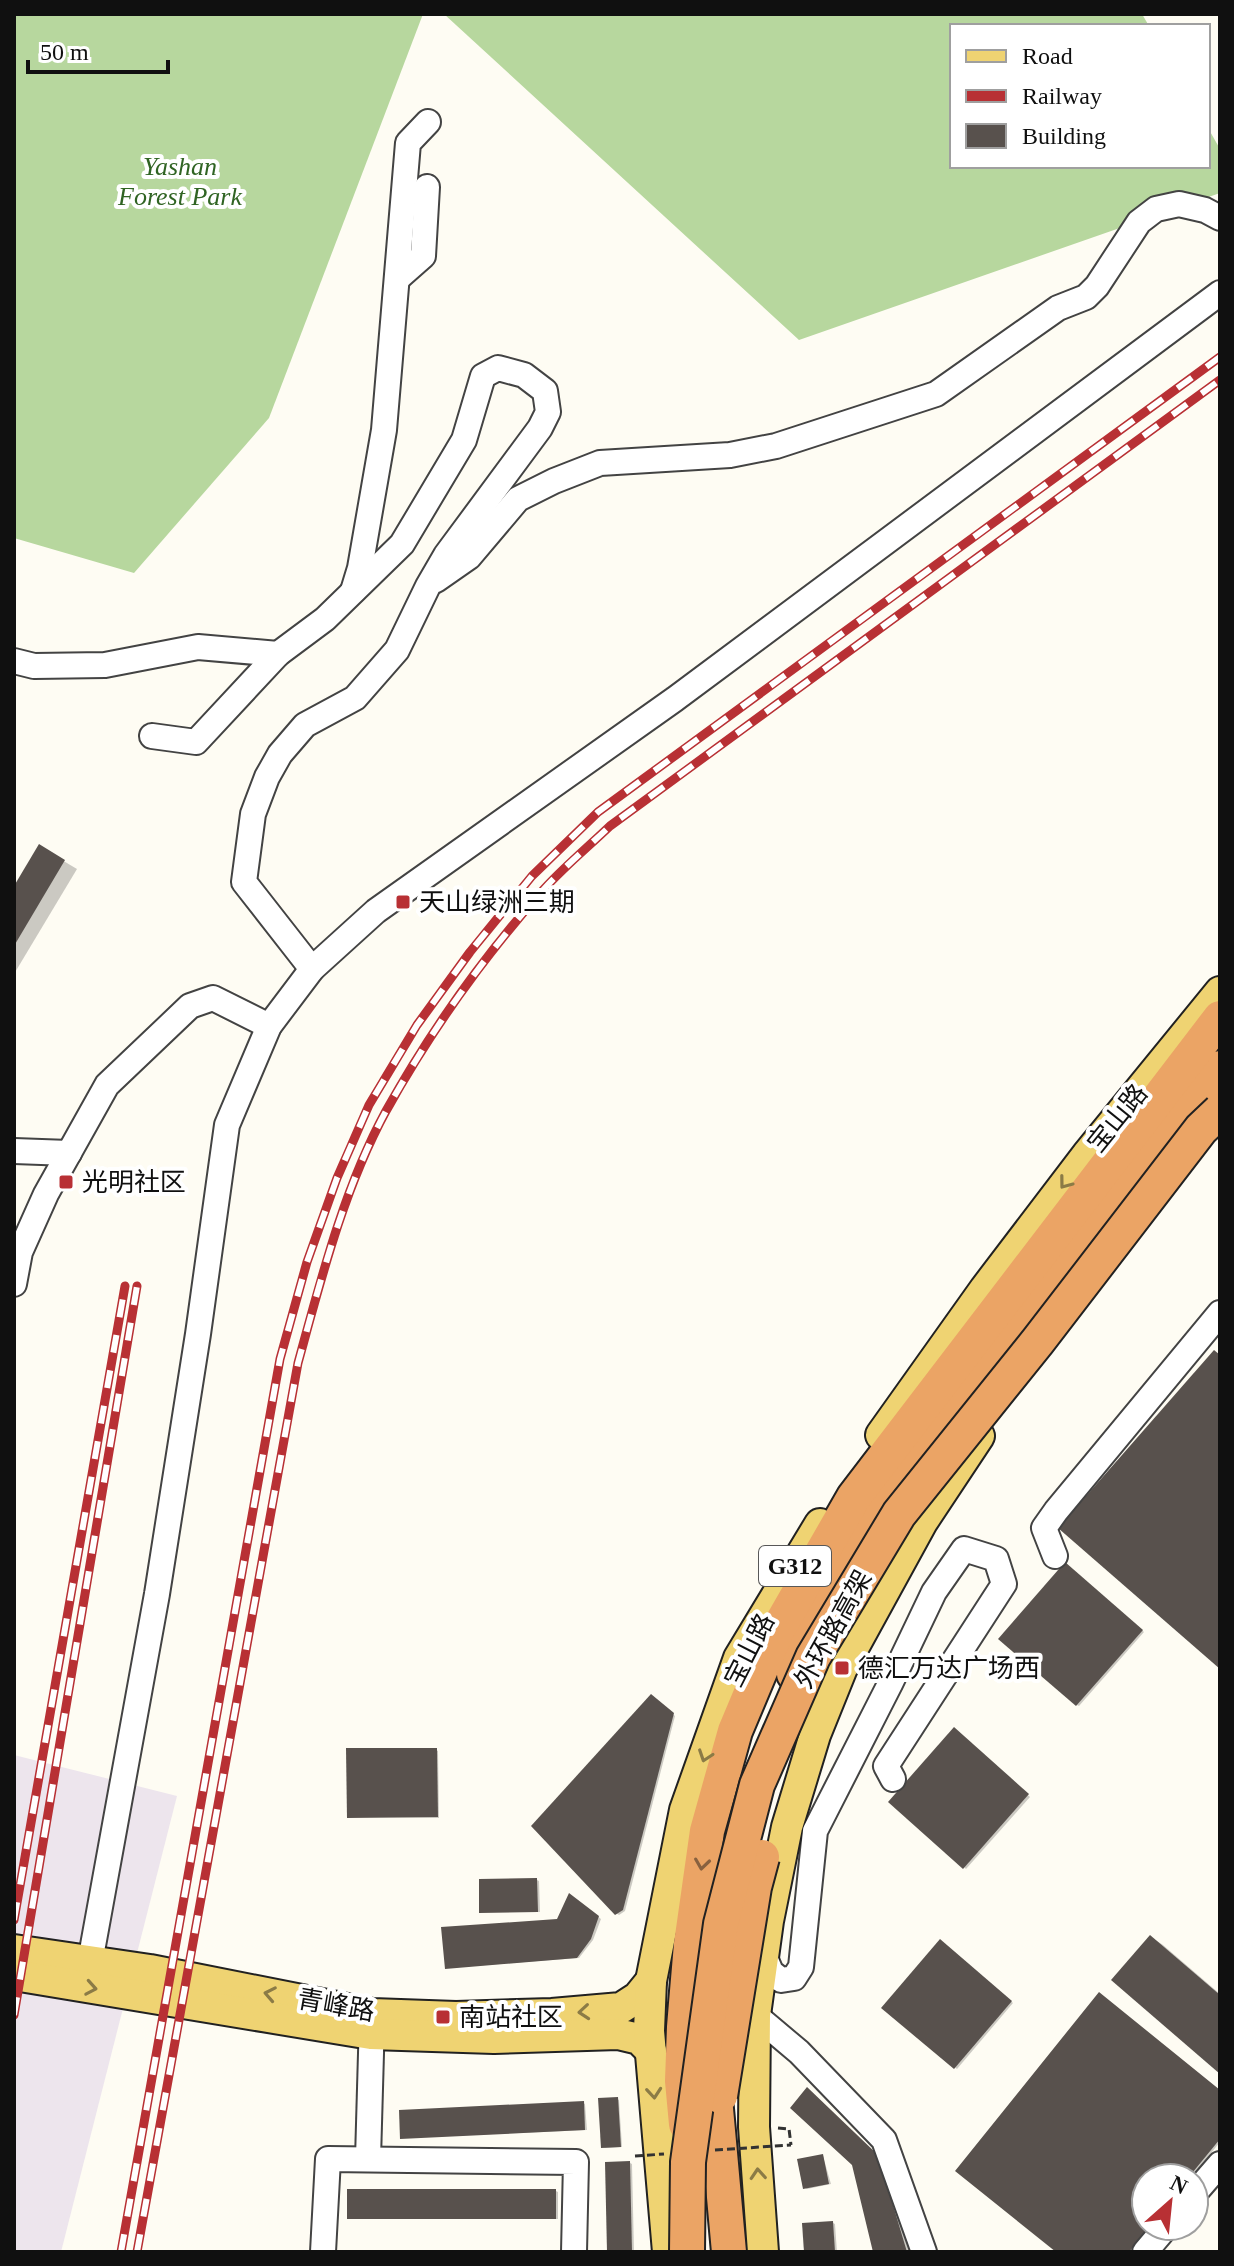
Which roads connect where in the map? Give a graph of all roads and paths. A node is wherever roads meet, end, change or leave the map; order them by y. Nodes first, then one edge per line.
1 (428, 122) dead end
2 (427, 187) dead end
3 (1220, 218) edge
4 (398, 278) junction
5 (1220, 293) edge
6 (428, 586) junction
7 (353, 592) junction
8 (278, 654) junction
9 (14, 661) edge
10 (152, 736) dead end
11 (312, 969) junction
12 (1220, 992) edge
13 (1220, 1018) edge
14 (269, 1026) junction
15 (1220, 1068) edge
16 (1217, 1105) edge
17 (14, 1151) edge
18 (69, 1153) junction
19 (14, 1284) edge
20 (1220, 1313) edge
21 (1055, 1556) dead end
22 (893, 1779) dead end
23 (14, 1950) edge
24 (764, 1955) junction
25 (90, 1962) junction
26 (14, 1975) edge
27 (651, 1981) junction
28 (755, 2015) junction
29 (371, 2024) junction
30 (651, 2051) junction
31 (789, 2129) dead end
32 (791, 2145) dead end
33 (368, 2159) junction
34 (323, 2252) edge
35 (574, 2252) edge
36 (668, 2252) edge
37 (687, 2252) edge
38 (698, 2252) edge
39 (707, 2252) edge
40 (729, 2252) edge
41 (763, 2252) edge
42 (924, 2252) edge

1 - 4 street
2 - 4 street
3 - 6 street
4 - 7 street
5 - 11 street
6 - 7 street
6 - 11 street
7 - 8 street
8 - 9 street
8 - 10 street
11 - 14 street
12 -> 27 main road, 宝山路 / G312
13 -> 38 highway
14 - 18 street
14 - 25 street
15 - 40 highway
16 - 24 main road
16 - 37 highway, 外环路高架, bridge
16 - 39 highway, 外环路高架, bridge
17 - 18 street
18 - 19 street
20 - 21 street
22 - 24 street
23 - 25 main road, 青峰路
24 - 28 main road
29 -> 25 main road, 青峰路
26 -> 29 main road, 青峰路
27 -> 29 main road, 青峰路
27 - 30 main road, 宝山路 / G312
41 -> 28 main road
28 - 42 street
29 - 30 main road, 青峰路
29 - 33 street
30 -> 36 main road, 宝山路 / G312
31 - 32 path
33 - 34 street
33 - 35 street

